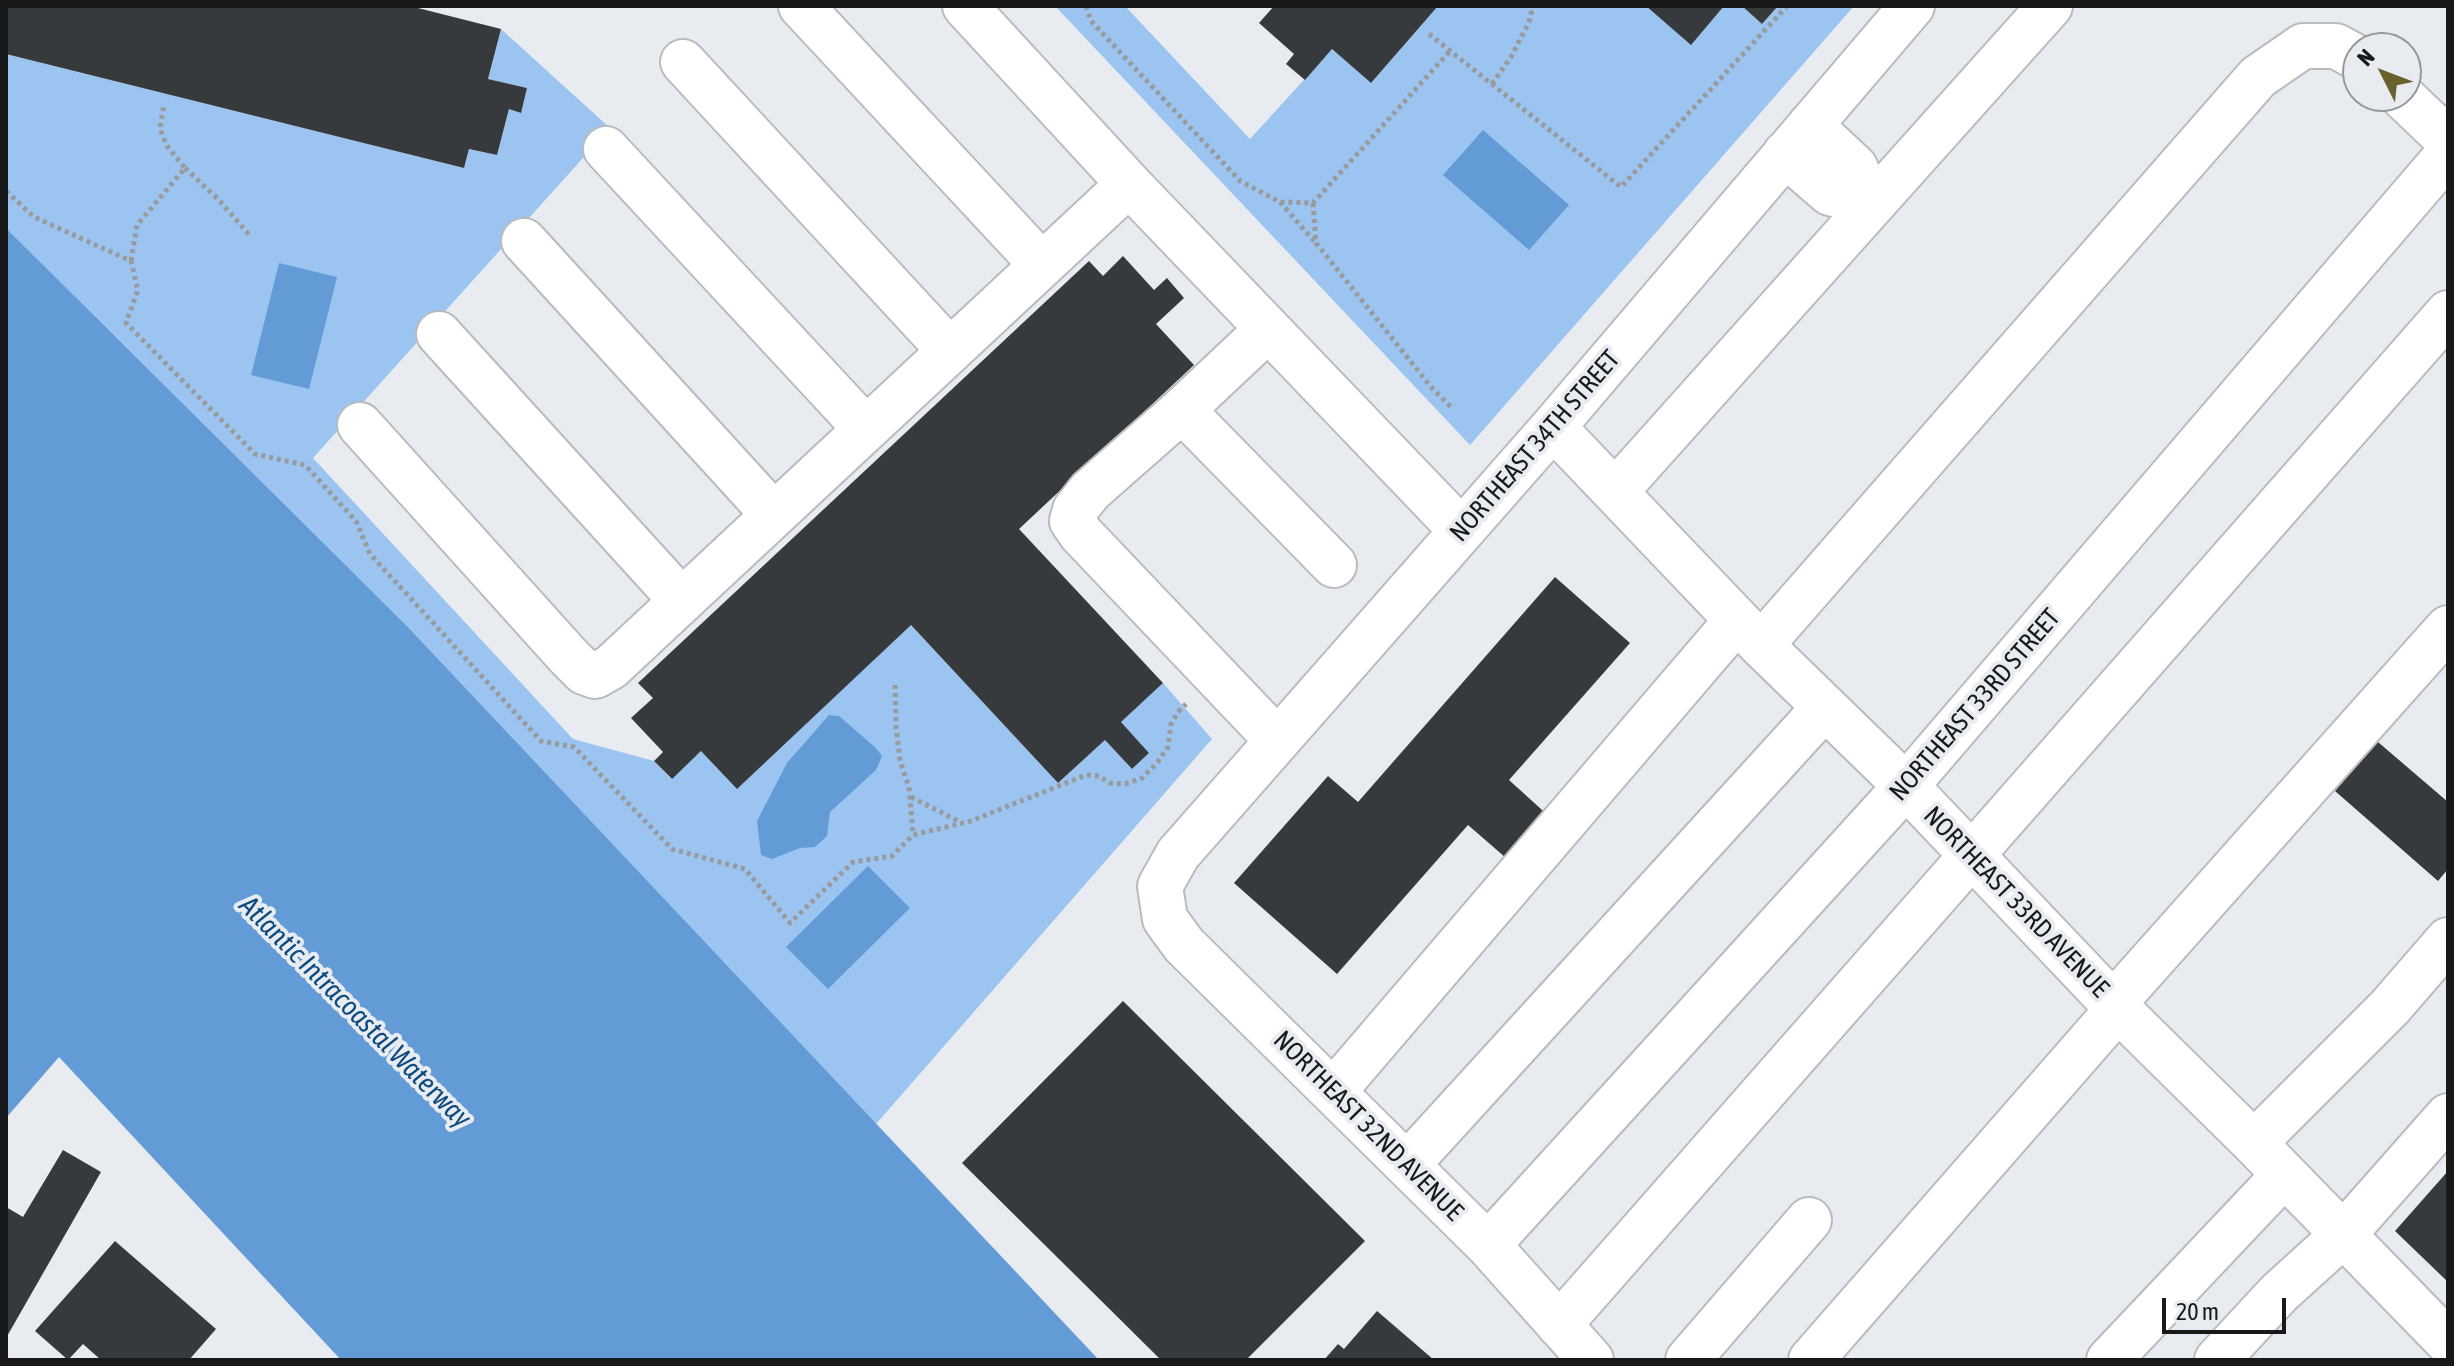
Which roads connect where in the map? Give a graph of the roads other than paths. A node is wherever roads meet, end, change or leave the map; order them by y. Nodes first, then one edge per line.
1 (801, 6) edge
2 (965, 6) edge
3 (1912, 6) edge
4 (2050, 6) edge
5 (2342, 49) edge
6 (683, 62) dead end
7 (2419, 112) edge
8 (1797, 140) junction
9 (2448, 140) edge
10 (606, 149) dead end
11 (2448, 154) edge
12 (1129, 184) junction
13 (1871, 204) junction
14 (524, 241) dead end
15 (1042, 265) junction
16 (2448, 313) edge
17 (1268, 329) junction
18 (439, 334) dead end
19 (950, 351) junction
20 (1182, 410) junction
21 (360, 425) dead end
22 (1553, 427) junction
23 (866, 429) junction
24 (1615, 492) junction
25 (774, 515) junction
26 (1461, 530) junction
27 (1334, 565) dead end
28 (682, 601) junction
29 (2448, 628) edge
30 (1749, 633) junction
31 (1825, 707) junction
32 (1277, 740) junction
33 (1906, 786) junction
34 (1972, 856) junction
35 (1160, 886) joint
36 (2448, 940) edge
37 (2116, 1007) junction
38 (1333, 1092) junction
39 (2448, 1116) edge
40 (2254, 1143) junction
41 (1407, 1165) junction
42 (2284, 1175) junction
43 (1809, 1220) dead end
44 (2343, 1235) junction
45 (1488, 1245) junction
46 (1559, 1325) junction
47 (2448, 1342) edge
48 (1591, 1360) edge
49 (1688, 1360) edge
50 (1811, 1360) edge
51 (2109, 1360) edge
52 (2217, 1360) edge

1 - 15 street
2 - 12 street
3 - 8 street, NORTHEAST 34TH STREET
4 - 13 street
5 - 30 street
6 - 19 street
7 - 9 street
8 - 13 street
8 - 22 street, NORTHEAST 34TH STREET
10 - 23 street
11 - 33 street, NORTHEAST 33RD STREET
12 - 15 street
12 - 17 street
13 - 24 street
14 - 25 street
15 - 19 street
16 - 34 street
17 - 20 street
17 - 26 street
18 - 28 street
19 - 23 street
20 - 27 street
20 - 32 street
21 - 28 street
22 - 24 street, NORTHEAST 33RD AVENUE
22 - 26 street, NORTHEAST 34TH STREET
23 - 25 street
24 - 30 street, NORTHEAST 33RD AVENUE
25 - 28 street
26 - 32 street, NORTHEAST 34TH STREET
29 - 37 street
30 - 31 street, NORTHEAST 33RD AVENUE
30 - 38 street
31 - 33 street, NORTHEAST 33RD AVENUE
31 - 41 street
32 - 35 street, NORTHEAST 34TH STREET
33 - 34 street, NORTHEAST 33RD AVENUE
33 - 45 street, NORTHEAST 33RD STREET
34 - 37 street, NORTHEAST 33RD AVENUE
34 - 46 street
35 - 38 street, NORTHEAST 32ND AVENUE
36 - 40 street
37 - 40 street, NORTHEAST 33RD AVENUE
37 - 50 street
38 - 41 street, NORTHEAST 32ND AVENUE
39 - 44 street
40 - 42 street, NORTHEAST 33RD AVENUE
41 - 45 street, NORTHEAST 32ND AVENUE
42 - 44 street, NORTHEAST 33RD AVENUE
42 - 51 street
43 - 49 street
44 - 47 street, NORTHEAST 33RD AVENUE
44 - 52 street
45 - 46 street, NORTHEAST 32ND AVENUE
46 - 48 street, NORTHEAST 32ND AVENUE

